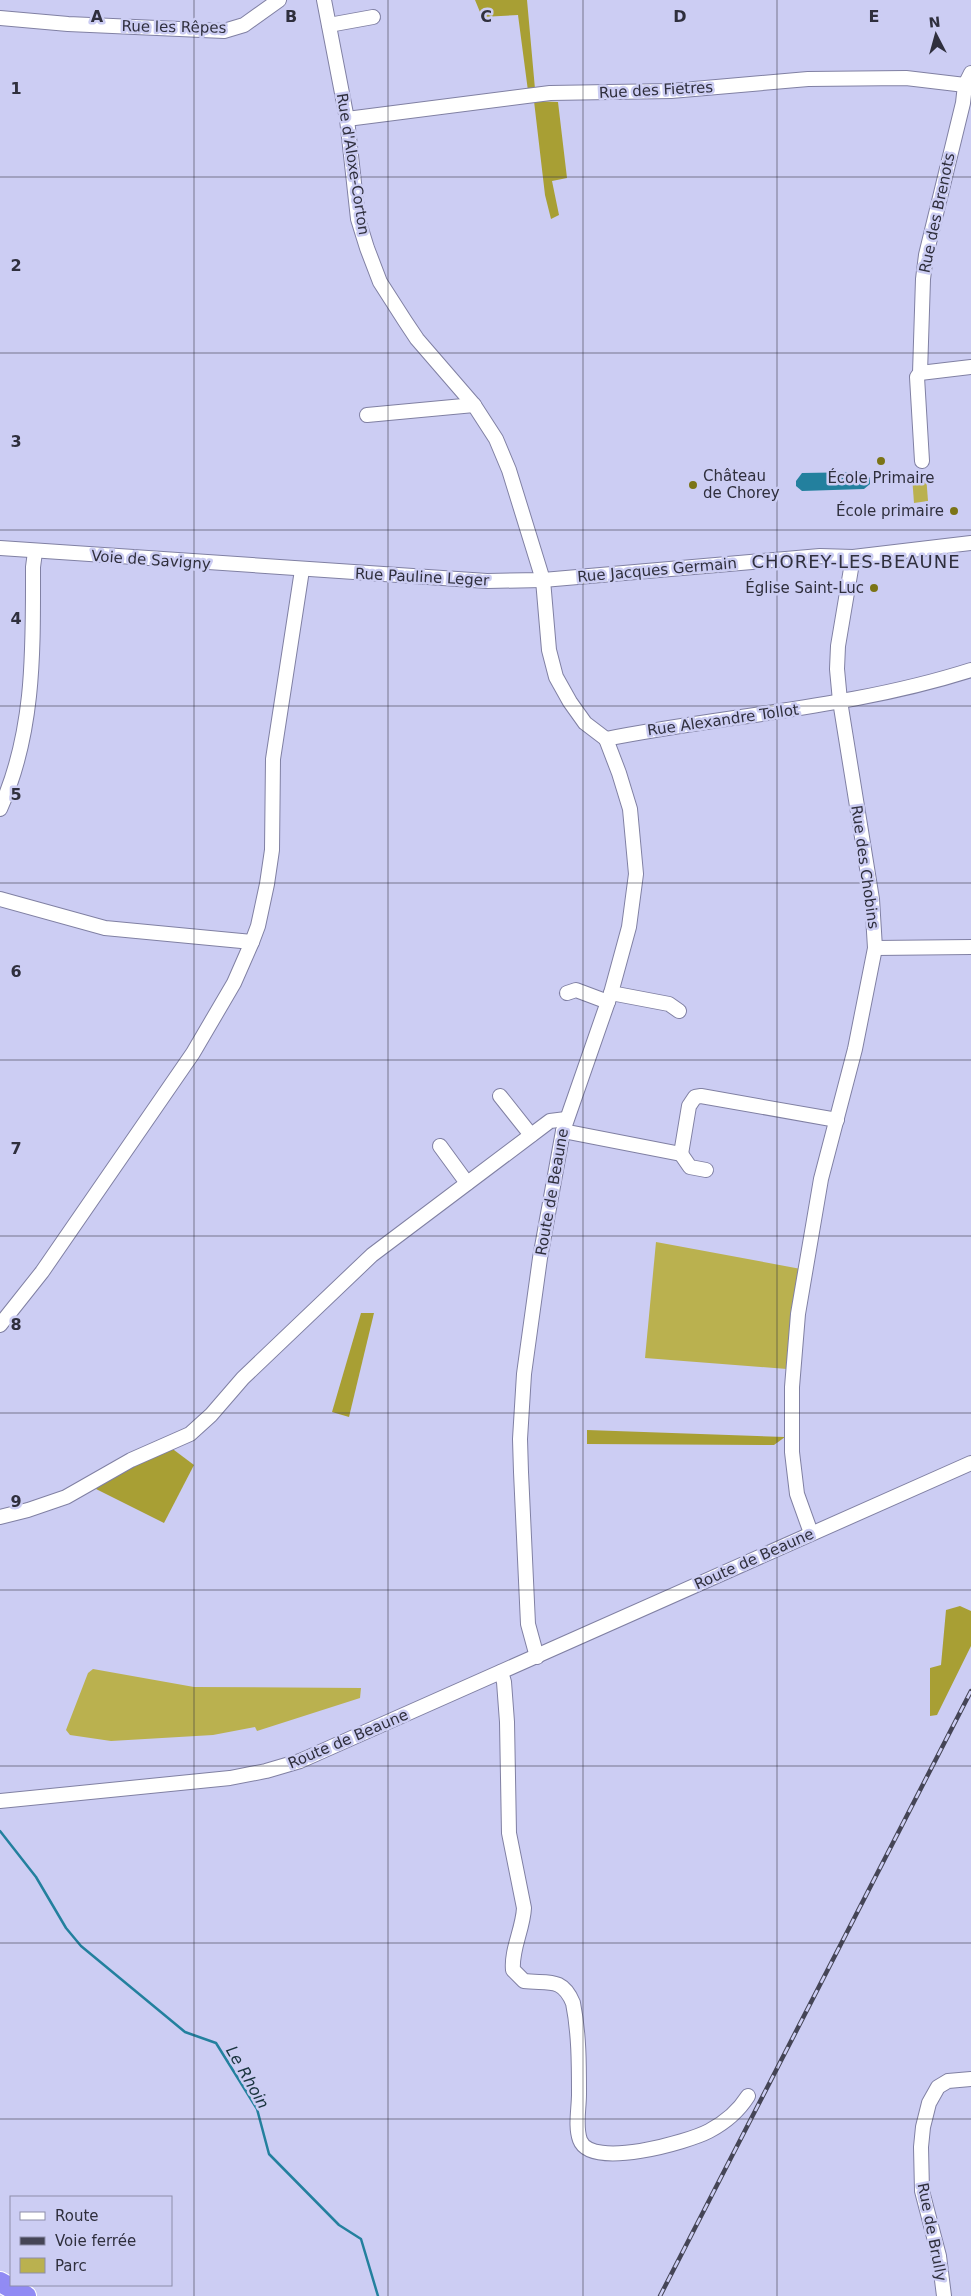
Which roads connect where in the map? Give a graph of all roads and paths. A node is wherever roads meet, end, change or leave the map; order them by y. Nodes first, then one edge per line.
1 (279, 0) edge
2 (324, 0) edge
3 (373, 17) dead end
4 (0, 18) edge
5 (329, 25) junction
6 (968, 79) edge
7 (347, 119) junction
8 (971, 367) edge
9 (920, 373) junction
10 (474, 404) junction
11 (367, 415) dead end
12 (922, 461) dead end
13 (971, 543) edge
14 (0, 548) edge
15 (35, 552) junction
16 (853, 557) junction
17 (302, 570) junction
18 (543, 580) junction
19 (971, 670) edge
20 (840, 701) junction
21 (606, 739) junction
22 (0, 809) edge
23 (0, 899) edge
24 (252, 942) junction
25 (971, 947) edge
26 (875, 948) junction
27 (567, 993) dead end
28 (609, 997) junction
29 (679, 1011) dead end
30 (500, 1096) dead end
31 (836, 1120) junction
32 (564, 1125) junction
33 (531, 1135) junction
34 (440, 1146) dead end
35 (681, 1154) junction
36 (706, 1170) dead end
37 (467, 1183) junction
38 (0, 1325) edge
39 (971, 1463) edge
40 (0, 1517) edge
41 (811, 1533) junction
42 (537, 1657) junction
43 (501, 1672) junction
44 (0, 1801) edge
45 (971, 2079) edge
46 (748, 2096) dead end
47 (0, 2282) edge
48 (26, 2296) edge
49 (944, 2296) edge

1 - 4 street, Rue les Rêpes
2 - 5 street, Rue d'Aloxe-Corton
3 - 5 street
5 - 7 street, Rue d'Aloxe-Corton
6 - 7 street, Rue des Fietres
6 - 9 street, Rue des Brenots
7 - 10 street, Rue d'Aloxe-Corton
8 - 9 street
9 - 12 street, Rue des Brenots
10 - 11 street
10 - 18 street, Rue d'Aloxe-Corton
13 - 16 street, Rue Jacques Germain
14 - 15 street, Voie de Savigny
15 - 17 street, Voie de Savigny
15 - 22 street
16 - 18 street, Rue Jacques Germain
16 - 20 street, Rue des Chobins
17 - 18 street, Rue Pauline Leger
17 - 24 street
18 - 21 street, Rue d'Aloxe-Corton
19 - 20 street, Rue Alexandre Tollot
20 - 21 street, Rue Alexandre Tollot
20 - 26 street, Rue des Chobins
21 - 28 street, Route de Beaune
23 - 24 street
24 - 38 street
25 - 26 street
26 - 31 street, Rue des Chobins
27 - 28 street
28 - 29 street
28 - 32 street, Route de Beaune
30 - 33 street
31 - 35 street
31 - 41 street, Rue des Chobins
32 - 33 street
32 - 35 street
32 - 42 street, Route de Beaune
33 - 37 street
34 - 37 street
35 - 36 street
37 - 40 street
39 - 41 street, Route de Beaune
41 - 42 street, Route de Beaune
42 - 43 street, Route de Beaune
43 - 44 street, Route de Beaune
43 - 46 street
45 - 49 street, Rue de Brully
47 - 48 highway

